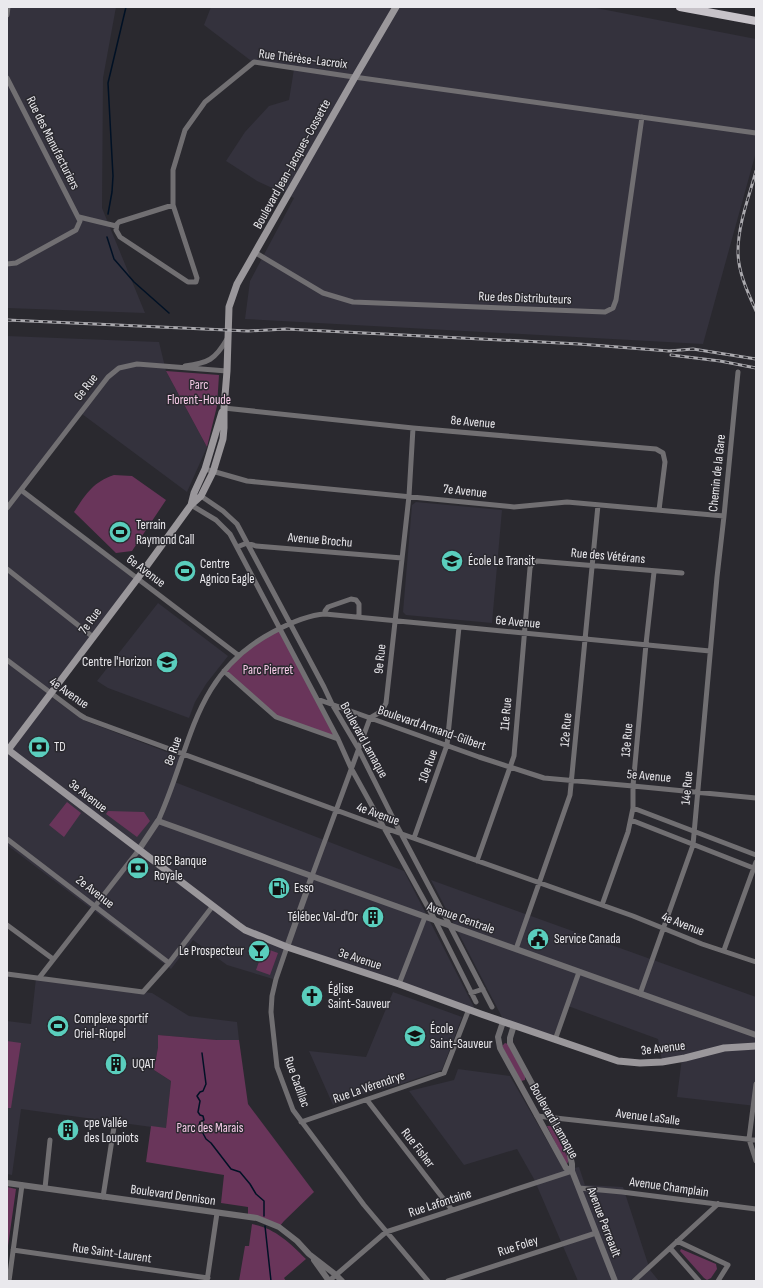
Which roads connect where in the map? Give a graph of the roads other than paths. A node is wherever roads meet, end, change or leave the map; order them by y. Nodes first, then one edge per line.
1 (396, 7) edge
2 (680, 7) edge
3 (756, 21) edge
4 (355, 77) junction
5 (7, 78) edge
6 (642, 117) junction
7 (756, 133) edge
8 (173, 205) junction
9 (79, 217) junction
10 (116, 226) junction
11 (256, 253) junction
12 (7, 264) edge
13 (228, 338) junction
14 (178, 367) junction
15 (227, 371) junction
16 (738, 372) dead end
17 (224, 408) junction
18 (413, 428) junction
19 (205, 469) junction
20 (213, 472) junction
21 (21, 490) junction
22 (201, 496) junction
23 (409, 496) junction
24 (191, 505) junction
25 (598, 505) junction
26 (7, 508) edge
27 (659, 510) junction
28 (724, 516) junction
29 (247, 543) junction
30 (237, 547) junction
31 (402, 558) junction
32 (532, 564) joint
33 (592, 565) junction
34 (7, 570) edge
35 (654, 572) junction
36 (682, 573) dead end
37 (717, 577) joint
38 (138, 578) junction
39 (325, 614) junction
40 (359, 617) junction
41 (395, 621) junction
42 (291, 624) junction
43 (459, 627) junction
44 (279, 629) junction
45 (525, 634) junction
46 (94, 637) junction
47 (585, 639) junction
48 (646, 644) junction
49 (710, 651) junction
50 (238, 655) junction
51 (7, 660) edge
52 (224, 671) junction
53 (50, 694) junction
54 (317, 699) junction
55 (332, 704) junction
56 (370, 718) junction
57 (338, 739) junction
58 (447, 745) junction
59 (358, 748) junction
60 (7, 750) edge
61 (183, 753) junction
62 (510, 766) junction
63 (351, 768) junction
64 (539, 777) joint
65 (572, 780) junction
66 (633, 786) junction
67 (697, 792) junction
68 (756, 798) edge
69 (633, 808) junction
70 (336, 810) junction
71 (631, 820) junction
72 (158, 821) junction
73 (385, 828) junction
74 (694, 831) junction
75 (401, 834) junction
76 (414, 838) junction
77 (7, 839) edge
78 (693, 845) junction
79 (138, 850) junction
80 (756, 855) edge
81 (477, 861) junction
82 (756, 862) edge
83 (755, 869) edge
84 (312, 876) junction
85 (539, 883) junction
86 (602, 905) junction
87 (94, 906) junction
88 (212, 907) junction
89 (425, 916) junction
90 (435, 920) junction
91 (7, 925) edge
92 (450, 926) junction
93 (664, 929) junction
94 (287, 947) junction
95 (516, 949) junction
96 (724, 950) junction
97 (54, 959) junction
98 (756, 962) edge
99 (169, 963) junction
100 (579, 972) junction
101 (7, 974) edge
102 (39, 978) junction
103 (399, 984) junction
104 (483, 989) junction
105 (471, 993) junction
106 (640, 994) junction
107 (476, 1002) dead end
108 (492, 1007) dead end
109 (469, 1009) junction
110 (503, 1022) junction
111 (514, 1025) junction
112 (756, 1035) edge
113 (555, 1040) junction
114 (756, 1046) edge
115 (756, 1084) edge
116 (367, 1100) junction
117 (537, 1116) junction
118 (550, 1117) junction
119 (301, 1122) junction
120 (114, 1127) dead end
121 (749, 1139) junction
122 (50, 1140) dead end
123 (756, 1140) edge
124 (756, 1161) edge
125 (572, 1170) junction
126 (7, 1183) edge
127 (22, 1185) junction
128 (44, 1188) junction
129 (579, 1188) junction
130 (103, 1197) junction
131 (718, 1204) junction
132 (756, 1208) edge
133 (452, 1210) junction
134 (217, 1212) junction
135 (386, 1232) junction
136 (596, 1233) junction
137 (677, 1240) junction
138 (670, 1248) junction
139 (13, 1250) junction
140 (309, 1254) junction
141 (336, 1275) junction
142 (208, 1280) edge
143 (9, 1281) edge
144 (329, 1281) edge
145 (342, 1281) edge
146 (428, 1281) edge
147 (448, 1281) edge
148 (615, 1281) edge
149 (634, 1281) edge
150 (699, 1281) edge
151 (718, 1281) edge

1 - 4 main road, Boulevard Jean-Jacques-Cossette
2 - 3 highway
4 - 6 street
4 - 8 street, Rue Thérèse-Lacroix
4 - 11 main road, Boulevard Jean-Jacques-Cossette
5 - 9 street, Rue des Manufacturiers
6 - 7 street
6 - 11 street, Rue des Distributeurs
8 - 10 street
8 - 10 street, Rue Thérèse-Lacroix
9 - 10 street
9 - 12 street
11 - 13 main road, Boulevard Jean-Jacques-Cossette
13 - 14 street
13 - 15 main road, 7e Rue
14 - 15 street, 6e Rue
14 - 21 street, 6e Rue
15 - 17 main road, 7e Rue
16 - 28 street, Chemin de la Gare
17 - 18 street, 8e Avenue
17 - 19 main road, 7e Rue
17 - 20 main road, 7e Rue
18 - 23 street, 9e Rue
18 - 27 street, 8e Avenue
19 - 20 street, 7e Avenue
19 - 24 main road, 7e Rue
20 - 22 main road, 7e Rue
20 - 23 street, 7e Avenue
21 - 26 street, 6e Rue
21 - 38 street, 6e Avenue
22 - 24 main road, 7e Rue
22 - 29 street, Boulevard Lamaque
23 - 25 street, 7e Avenue
23 - 31 street, 9e Rue
24 - 30 street, Boulevard Lamaque
24 - 38 main road, 7e Rue
25 - 27 street, 7e Avenue
25 - 33 street, 12e Rue
27 - 28 street, 7e Avenue
28 - 37 street, Chemin de la Gare
29 - 30 street
29 - 31 street, Avenue Brochu
29 - 42 street, Boulevard Lamaque
30 - 44 street, Boulevard Lamaque
31 - 41 street, 9e Rue
32 - 33 street, Rue des Vétérans
32 - 45 street, 11e Rue
33 - 35 street, Rue des Vétérans
33 - 47 street, 12e Rue
34 - 46 street
35 - 36 street, Rue des Vétérans
35 - 48 street, 13e Rue
37 - 49 street, 14e Rue
38 - 46 main road, 7e Rue
38 - 50 street, 6e Avenue
39 - 40 street, 6e Avenue
39 - 40 street, 8e Rue
39 - 42 street, 8e Rue
40 - 41 street, 6e Avenue
41 - 43 street, 6e Avenue
41 - 56 street, 9e Rue
42 - 44 street, 8e Rue
42 - 55 street, Boulevard Lamaque
43 - 45 street, 6e Avenue
43 - 58 street, 10e Rue
44 - 50 street, 8e Rue
44 - 54 street, Boulevard Lamaque
45 - 47 street, 6e Avenue
45 - 62 street, 11e Rue
46 - 53 main road, 7e Rue
47 - 48 street, 6e Avenue
47 - 65 street, 12e Rue
48 - 49 street, 6e Avenue
48 - 66 street, 13e Rue
49 - 67 street, 14e Rue
50 - 52 street, 8e Rue
51 - 53 street, 4e Avenue
52 - 57 street
52 - 61 street, 8e Rue
53 - 60 main road, 7e Rue
53 - 61 street, 4e Avenue
54 - 55 street, Boulevard Armand-Gilbert
54 - 57 street, Boulevard Lamaque
55 - 56 street, Boulevard Armand-Gilbert
55 - 59 street, Boulevard Lamaque
56 - 58 street, Boulevard Armand-Gilbert
56 - 59 street, 9e Rue
57 - 63 street, Boulevard Lamaque
58 - 62 street, Boulevard Armand-Gilbert
58 - 76 street, 10e Rue
59 - 63 street, 9e Rue
59 - 75 street, Boulevard Lamaque
60 - 79 main road, 3e Avenue
61 - 70 street, 4e Avenue
61 - 72 street, 8e Rue
62 - 64 street, Boulevard Armand-Gilbert
62 - 81 street, 11e Rue
63 - 70 street, 9e Rue
63 - 73 street, Boulevard Lamaque
64 - 65 street, 5e Avenue
65 - 66 street, 5e Avenue
65 - 85 street, 12e Rue
66 - 67 street, 5e Avenue
66 - 69 street, 13e Rue
67 - 68 street, 5e Avenue
67 - 74 street, 14e Rue
69 - 71 street, 13e Rue
69 - 74 street
70 - 73 street, 4e Avenue
70 - 84 street, 9e Rue
71 - 78 street
71 - 86 street, 13e Rue
72 - 79 street, 8e Rue
72 - 84 street, Avenue Centrale
73 - 75 street, 4e Avenue
73 - 90 street, Boulevard Lamaque
74 - 78 street, 14e Rue
74 - 80 street
75 - 76 street, 4e Avenue
75 - 92 street, Boulevard Lamaque
76 - 81 street, 4e Avenue
77 - 87 street, 2e Avenue
78 - 83 street
78 - 93 street, 14e Rue
79 - 87 street, 8e Rue
79 - 88 main road, 3e Avenue
81 - 85 street, 4e Avenue
82 - 83 street
83 - 96 street
84 - 89 street, Avenue Centrale
84 - 94 street, Rue Cadillac
85 - 86 street, 4e Avenue
85 - 95 street, 12e Rue
86 - 93 street, 4e Avenue
87 - 97 street, 8e Rue
87 - 99 street, 2e Avenue
88 - 94 main road, 3e Avenue
88 - 99 street
89 - 90 street, Avenue Centrale
89 - 103 street
90 - 92 street, Avenue Centrale
90 - 105 street, Boulevard Lamaque
91 - 97 street
92 - 95 street, Avenue Centrale
92 - 104 street, Boulevard Lamaque
93 - 96 street, 4e Avenue
93 - 106 street, 14e Rue
94 - 103 main road, 3e Avenue
94 - 119 street, Rue Cadillac
95 - 100 street, Avenue Centrale
96 - 98 street, 4e Avenue
97 - 102 street, 8e Rue
99 - 102 street
100 - 106 street, Avenue Centrale
100 - 113 street
101 - 102 street
103 - 109 main road, 3e Avenue
104 - 105 street
104 - 108 street, Boulevard Lamaque
105 - 107 street, Boulevard Lamaque
106 - 112 street, Avenue Centrale
109 - 110 main road, 3e Avenue
109 - 116 street, Rue La Vérendrye
110 - 111 main road, 3e Avenue
110 - 117 street, Boulevard Lamaque
111 - 113 main road, 3e Avenue
111 - 118 street, Boulevard Lamaque
113 - 114 main road, 3e Avenue
115 - 121 street
116 - 119 street, Rue La Vérendrye
116 - 133 street, Rue Fisher
117 - 118 street, Avenue LaSalle
117 - 125 street, Boulevard Lamaque
118 - 121 street, Avenue LaSalle
118 - 125 street, Boulevard Lamaque
119 - 135 street, Rue Cadillac
120 - 130 street
121 - 123 street, Avenue LaSalle
121 - 124 street
122 - 128 street
125 - 129 street, Avenue Perreault
125 - 133 street, Rue Lafontaine
126 - 127 street, Boulevard Dennison
127 - 128 street, Boulevard Dennison
127 - 139 street
128 - 130 street, Boulevard Dennison
129 - 131 street, Avenue Champlain
129 - 136 street, Avenue Perreault
130 - 134 street, Boulevard Dennison
131 - 132 street, Avenue Champlain
131 - 137 street
133 - 135 street, Rue Lafontaine
134 - 140 street, Boulevard Dennison
134 - 142 street
135 - 141 street, Rue Lafontaine
135 - 146 street, Rue Cadillac
136 - 147 street, Rue Foley
136 - 148 street, Avenue Perreault
137 - 138 street
137 - 151 street
138 - 149 street
138 - 150 street
139 - 142 street, Rue Saint-Laurent
139 - 143 street
140 - 141 street, Boulevard Dennison
140 - 144 street, Boulevard Dennison
141 - 144 street, Rue Lafontaine
141 - 145 street, Boulevard Dennison

